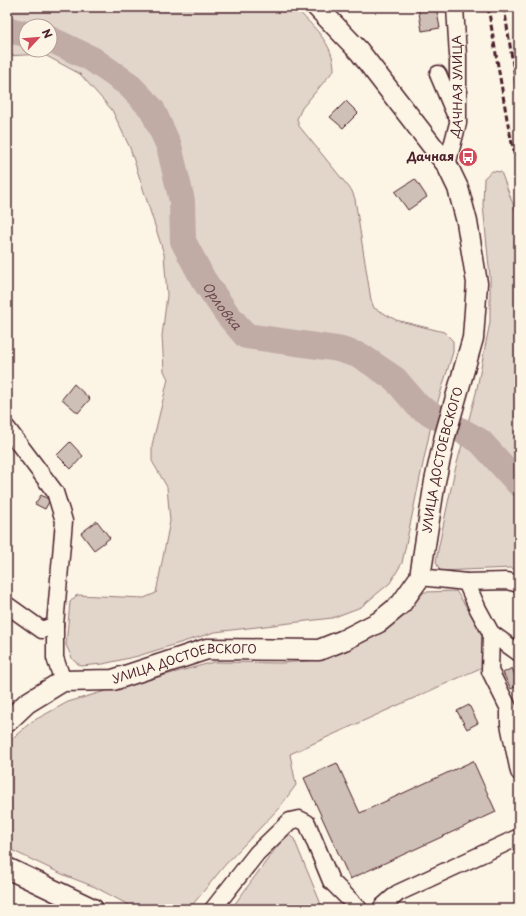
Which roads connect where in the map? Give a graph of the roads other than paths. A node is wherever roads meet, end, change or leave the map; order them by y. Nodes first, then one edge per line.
1 (317, 7) edge
2 (454, 7) edge
3 (438, 74) dead end
4 (458, 123) junction
5 (447, 165) junction
6 (7, 428) edge
7 (420, 577) junction
8 (466, 582) junction
9 (519, 584) edge
10 (7, 605) edge
11 (55, 625) junction
12 (491, 633) junction
13 (519, 653) edge
14 (63, 682) junction
15 (7, 722) edge
16 (519, 772) edge
17 (519, 837) edge
18 (7, 868) edge
19 (93, 909) edge
20 (213, 909) edge
21 (359, 909) edge
22 (382, 909) edge

1 - 5 main road, УЛИЦА ДОСТОЕВСКОГО
2 - 4 street, ДАЧНАЯ УЛИЦА
3 - 4 street
4 - 5 street, ДАЧНАЯ УЛИЦА
5 - 7 main road, УЛИЦА ДОСТОЕВСКОГО
6 - 11 street
7 - 8 street
7 - 14 main road, УЛИЦА ДОСТОЕВСКОГО
8 - 9 street
8 - 12 street
10 - 11 street
11 - 14 street
12 - 13 street
12 - 16 street
14 - 15 main road
17 - 22 street
18 - 19 main road
20 - 21 street

